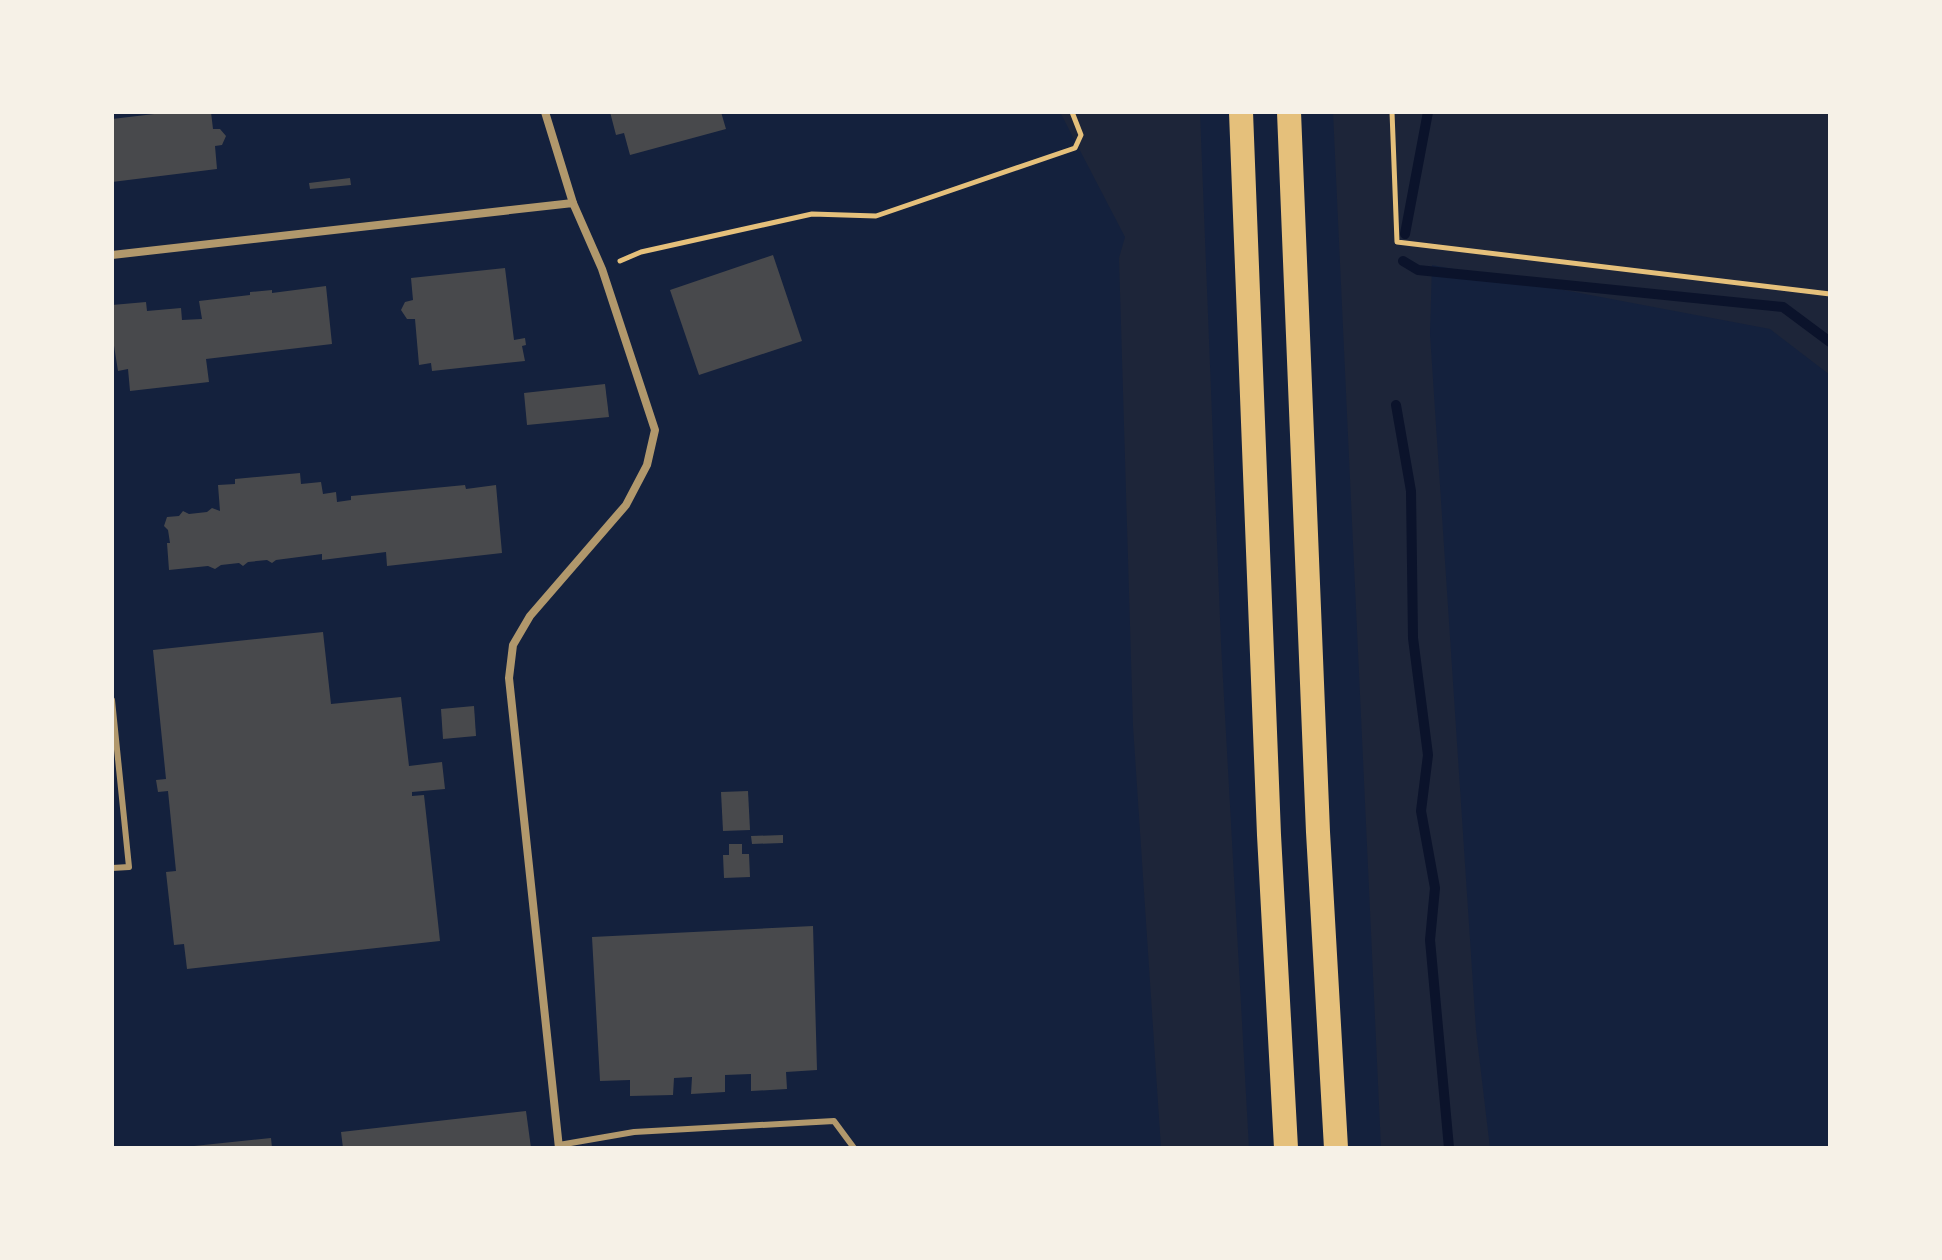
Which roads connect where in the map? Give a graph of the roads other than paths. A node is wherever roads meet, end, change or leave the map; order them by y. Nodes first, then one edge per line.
1 (545, 112) edge
2 (1241, 112) edge
3 (1289, 112) edge
4 (573, 203) junction
5 (112, 255) edge
6 (112, 700) edge
7 (112, 868) edge
8 (559, 1146) edge
9 (854, 1148) edge
10 (1286, 1148) edge
11 (1336, 1148) edge

1 - 4 street
2 - 10 highway
3 - 11 highway
4 - 5 street
4 - 8 street
6 - 7 lane
8 - 9 lane

